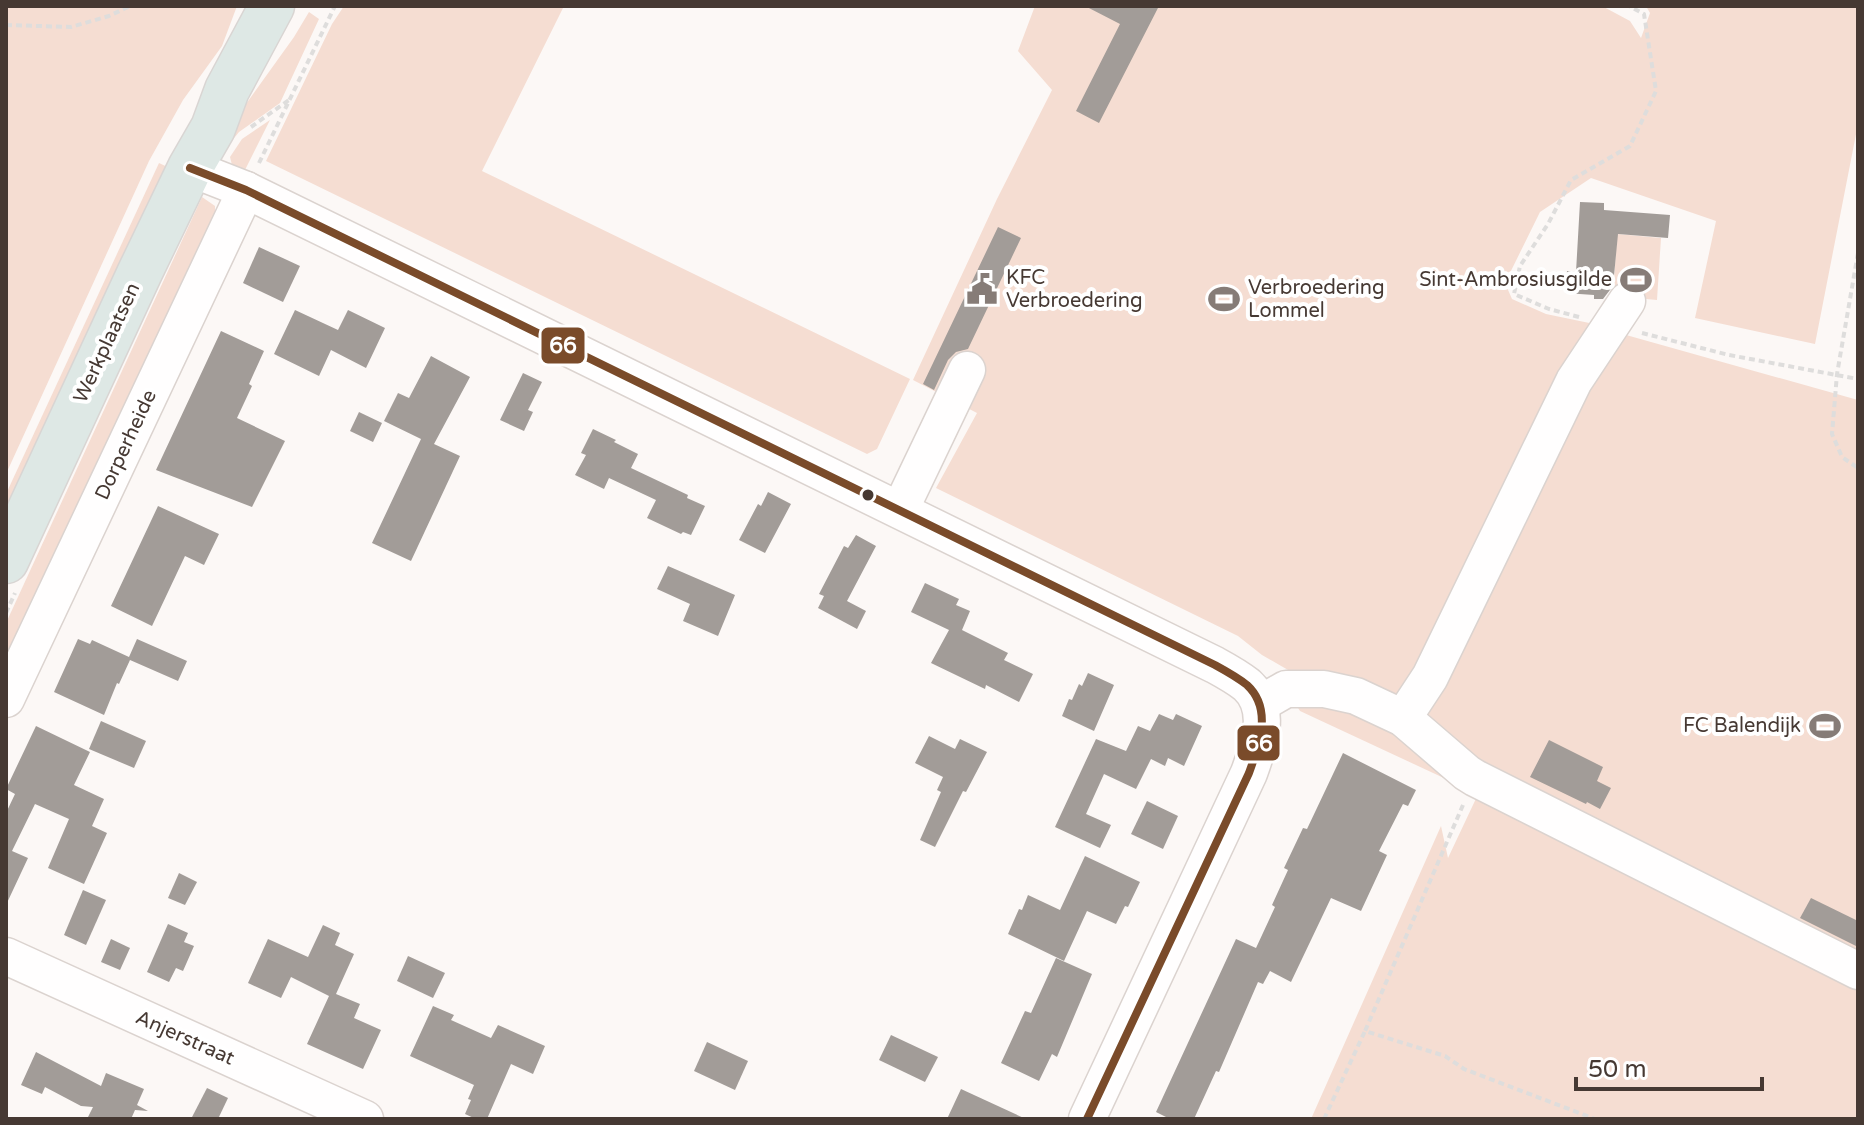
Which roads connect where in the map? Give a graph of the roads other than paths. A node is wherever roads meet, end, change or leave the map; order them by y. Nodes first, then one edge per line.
1 (272, 6) edge
2 (303, 6) edge
3 (213, 128) junction
4 (190, 168) junction
5 (246, 190) junction
6 (1619, 313) road end
7 (967, 370) dead end
8 (900, 510) junction
9 (6, 561) edge
10 (6, 699) edge
11 (1260, 704) junction
12 (1403, 718) junction
13 (6, 956) edge
14 (1858, 971) edge
15 (365, 1119) edge
16 (1087, 1119) edge

1 - 3 main road, Werkplaatsen
2 - 3 main road, Werkplaatsen
3 - 4 main road, Werkplaatsen
4 - 5 street
4 - 9 main road, Werkplaatsen
5 - 8 street
5 - 10 street, Dorperheide
6 - 12 street
7 - 8 street
8 - 11 street
11 - 12 street
11 - 16 street
12 - 14 street
13 - 15 street, Anjerstraat

